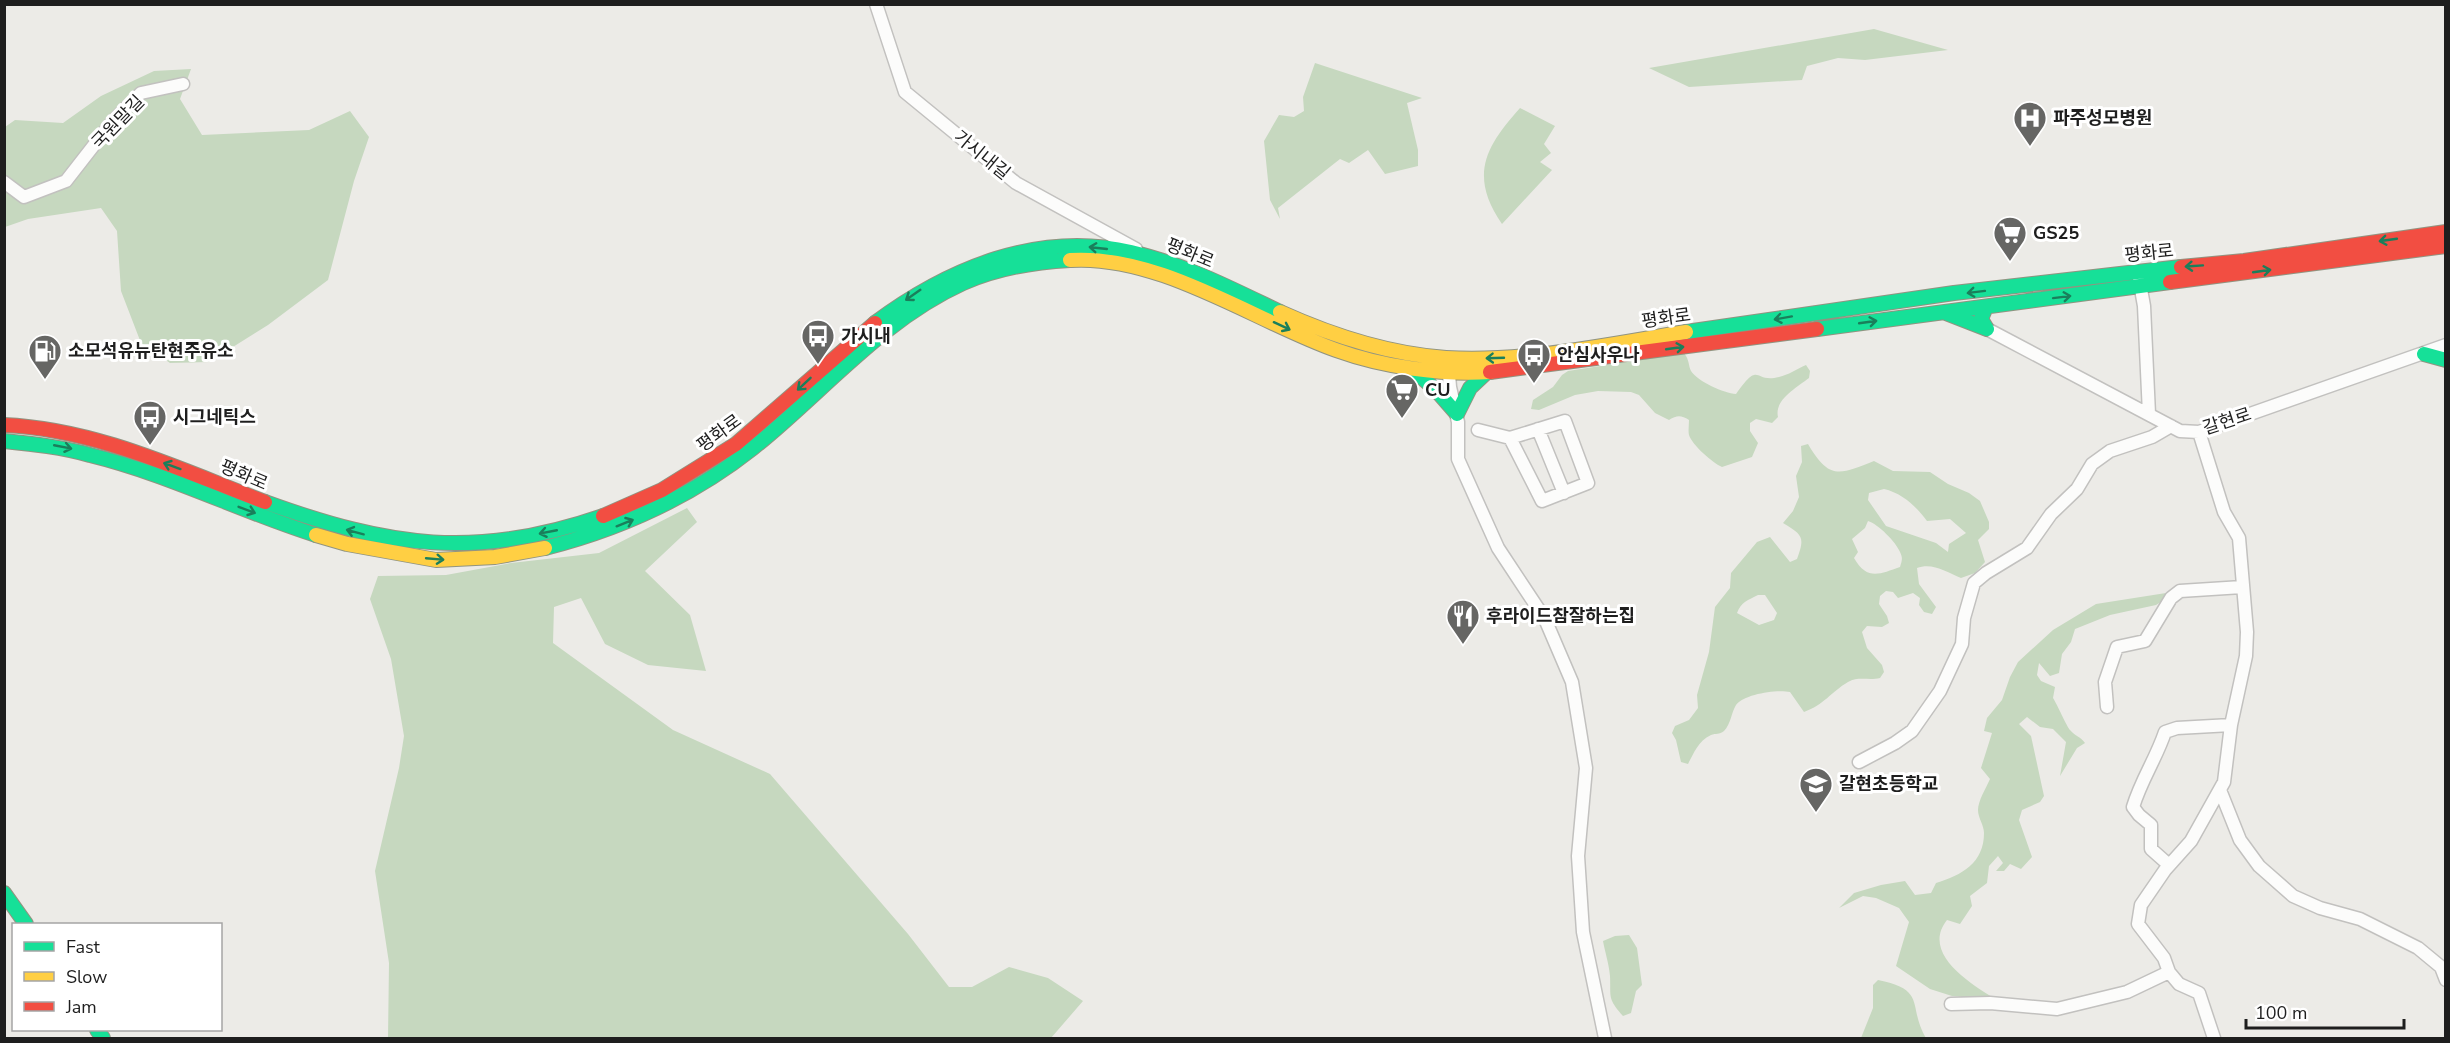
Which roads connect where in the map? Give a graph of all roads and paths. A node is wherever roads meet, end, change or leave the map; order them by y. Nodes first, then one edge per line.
1 (876, 4) edge
2 (183, 84) dead end
3 (4, 182) edge
4 (2445, 232) edge
5 (2445, 246) edge
6 (1144, 254) junction
7 (2138, 272) junction
8 (2141, 288) junction
9 (1986, 307) junction
10 (1942, 312) junction
11 (1987, 329) junction
12 (2445, 345) edge
13 (2424, 354) junction
14 (2445, 360) edge
15 (1448, 365) junction
16 (1411, 368) junction
17 (1487, 372) junction
18 (1457, 414) junction
19 (2150, 414) junction
20 (4, 425) edge
21 (2170, 426) junction
22 (1538, 429) junction
23 (1478, 430) dead end
24 (2199, 432) junction
25 (1510, 438) junction
26 (4, 441) edge
27 (1564, 493) junction
28 (2242, 587) junction
29 (2107, 707) dead end
30 (2231, 725) junction
31 (1859, 762) dead end
32 (2220, 790) junction
33 (2169, 865) junction
34 (4, 893) edge
35 (25, 923) edge
36 (2169, 972) junction
37 (2445, 980) edge
38 (1951, 1004) dead end
39 (1605, 1038) edge
40 (2214, 1038) edge

1 - 6 street, 가시내길
2 - 3 street, 국원말길
4 -> 7 main road, 평화로
8 -> 5 main road, 평화로
6 - 15 main road, 평화로
6 -> 20 main road, 평화로
7 - 8 street
7 -> 15 main road, 평화로
9 -> 8 main road, 평화로
8 - 19 street
9 - 10 main road, 평화로
9 - 11 main road
10 - 11 main road
17 -> 10 main road, 평화로
11 - 19 street, 갈현로
12 - 13 street, 갈현로
13 - 14 main road
13 - 24 street, 갈현로
15 - 16 main road, 평화로
15 - 17 main road, 평화로
15 - 18 street
16 - 18 main road
26 -> 16 main road, 평화로
17 - 18 main road
18 - 39 street
19 - 21 street, 갈현로
21 - 24 street, 갈현로
21 - 31 street
22 - 25 street
22 - 27 street
22 - 27 street
23 - 25 street
24 - 28 street
25 - 27 street
28 - 29 street
28 - 30 street
30 - 32 street
30 - 33 street
32 - 33 street
32 - 37 street
33 - 36 street
34 - 35 main road
36 - 38 street
36 - 40 street

